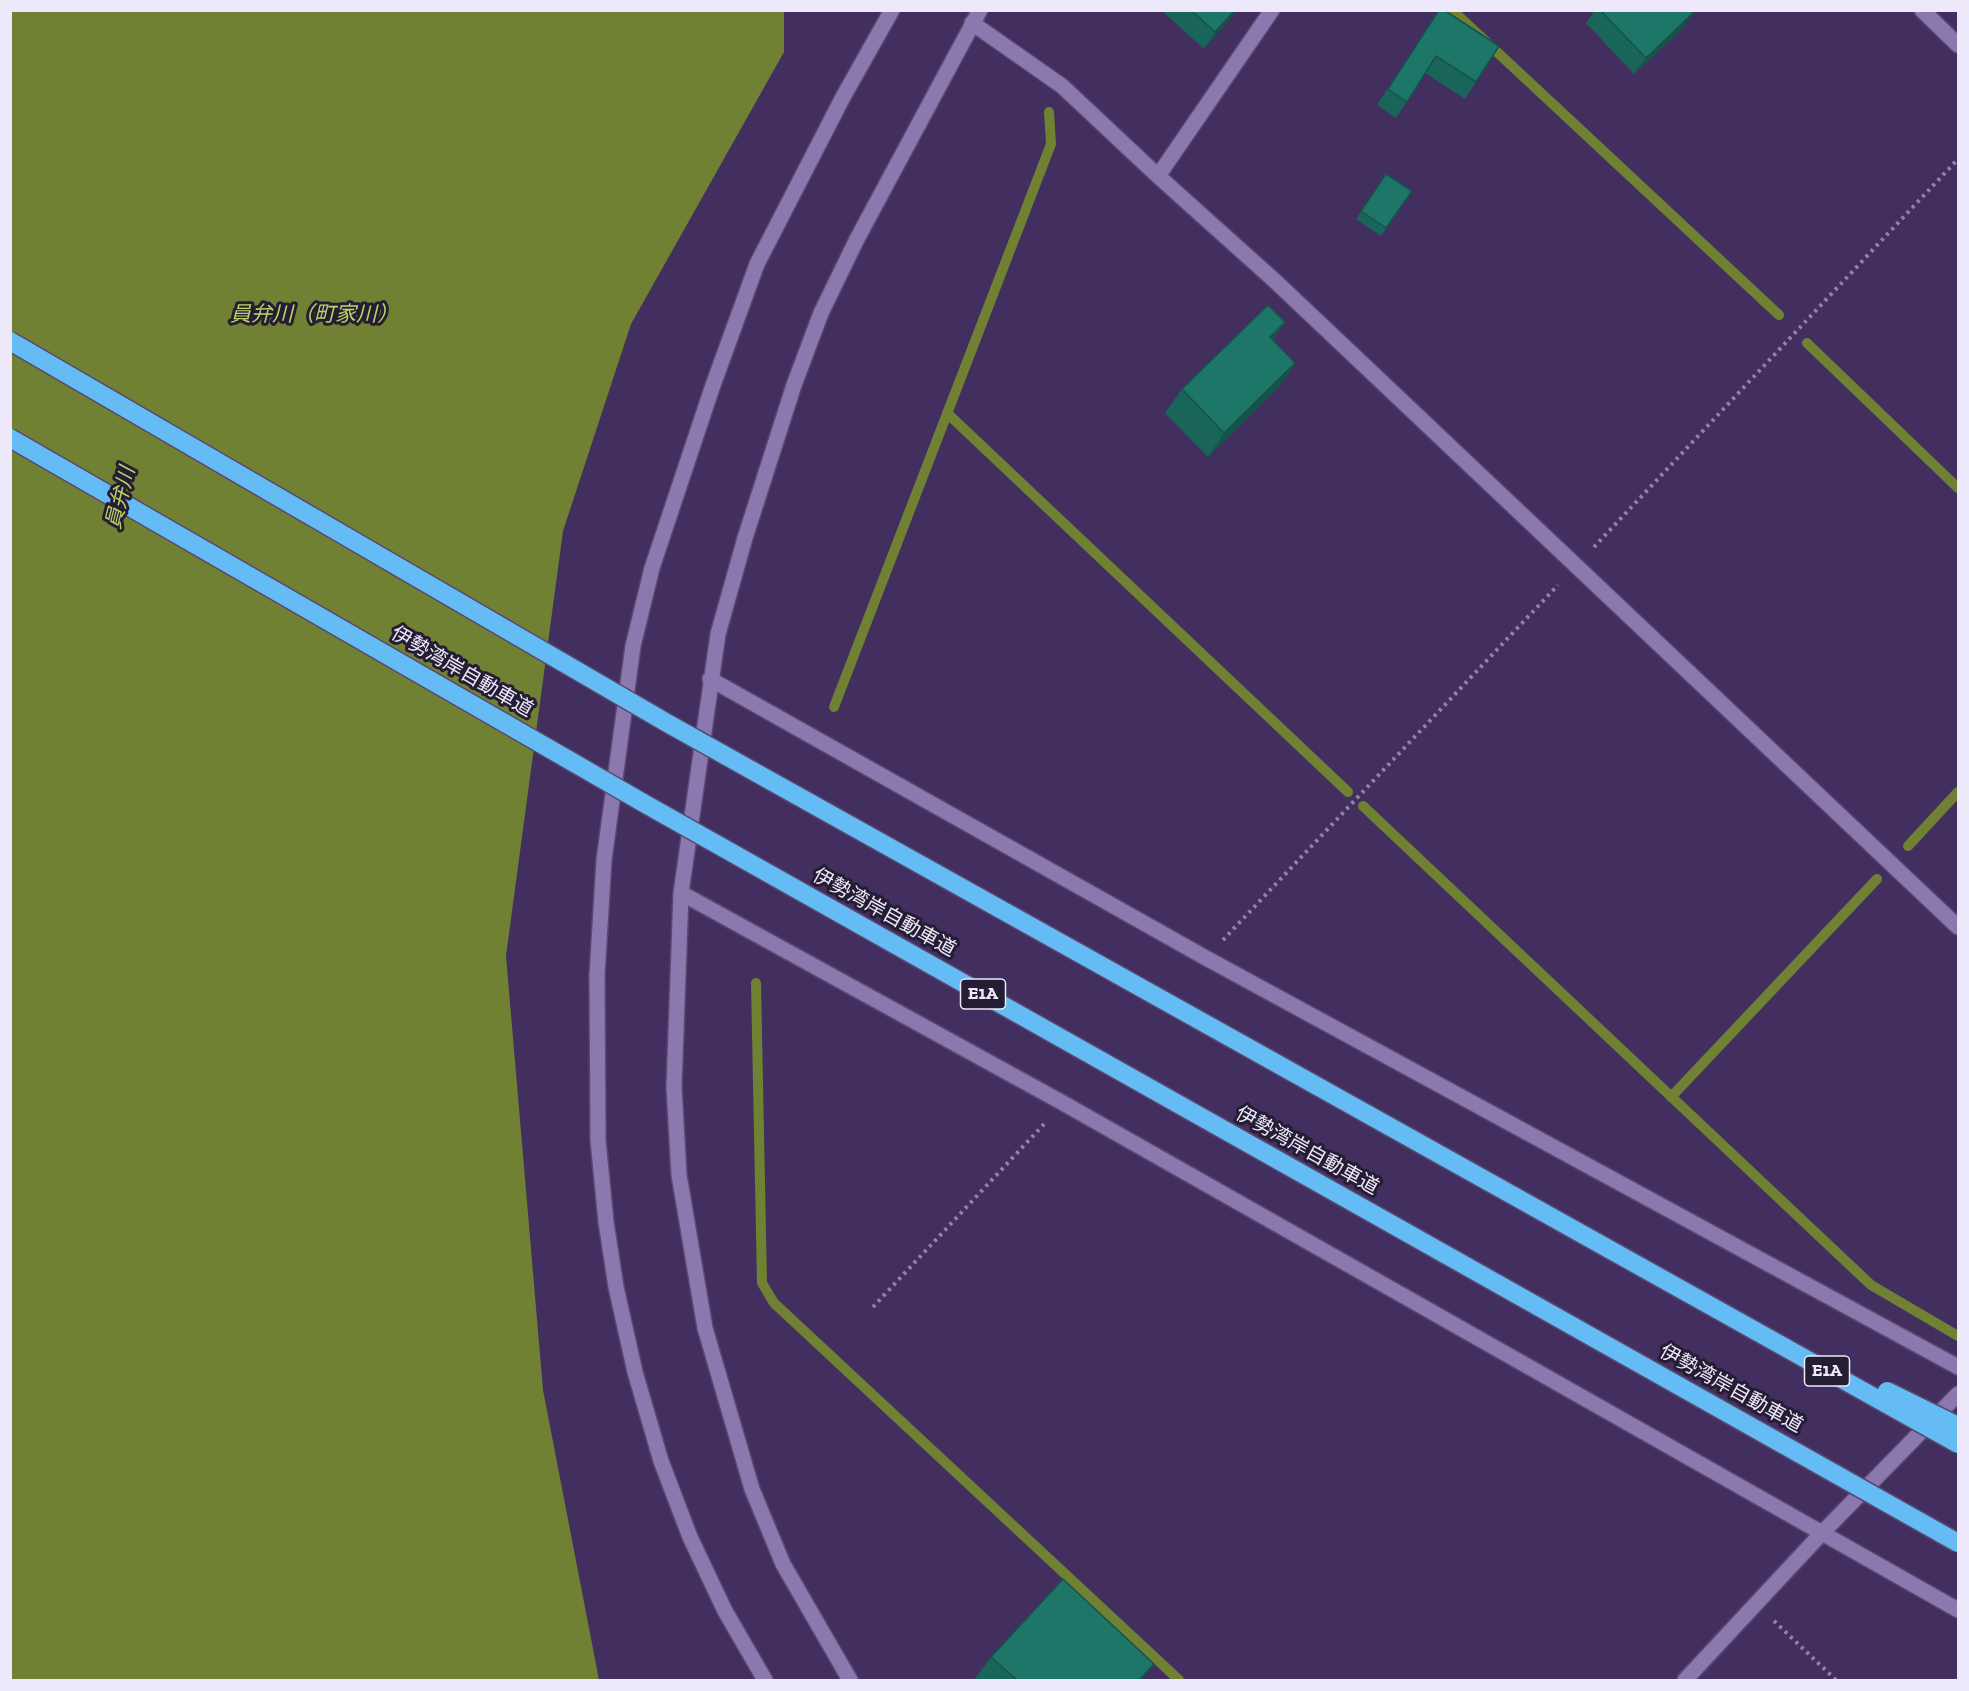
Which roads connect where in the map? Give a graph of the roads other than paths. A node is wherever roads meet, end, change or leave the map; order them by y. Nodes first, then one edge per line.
1 (892, 10) edge
2 (1272, 10) edge
3 (1922, 10) edge
4 (976, 17) edge
5 (1959, 45) edge
6 (1158, 176) junction
7 (10, 341) edge
8 (10, 438) edge
9 (710, 679) junction
10 (681, 893) junction
11 (1959, 927) edge
12 (1696, 1298) junction
13 (1959, 1367) edge
14 (1959, 1394) edge
15 (1959, 1426) edge
16 (1959, 1444) edge
17 (1821, 1534) junction
18 (1959, 1543) edge
19 (1959, 1610) edge
20 (765, 1680) edge
21 (850, 1680) edge
22 (1685, 1680) edge

1 - 20 street
2 - 6 street
3 - 5 street
4 - 6 street
4 - 9 street
6 - 11 street
7 - 12 highway, E1A, bridge
8 - 18 highway, 伊勢湾岸自動車道 / E1A, bridge
9 - 10 street
9 - 13 street
10 - 17 street
10 - 21 street
12 - 15 highway, bridge
12 - 16 highway, E1A, bridge
14 - 17 street
17 - 19 street
17 - 22 street

